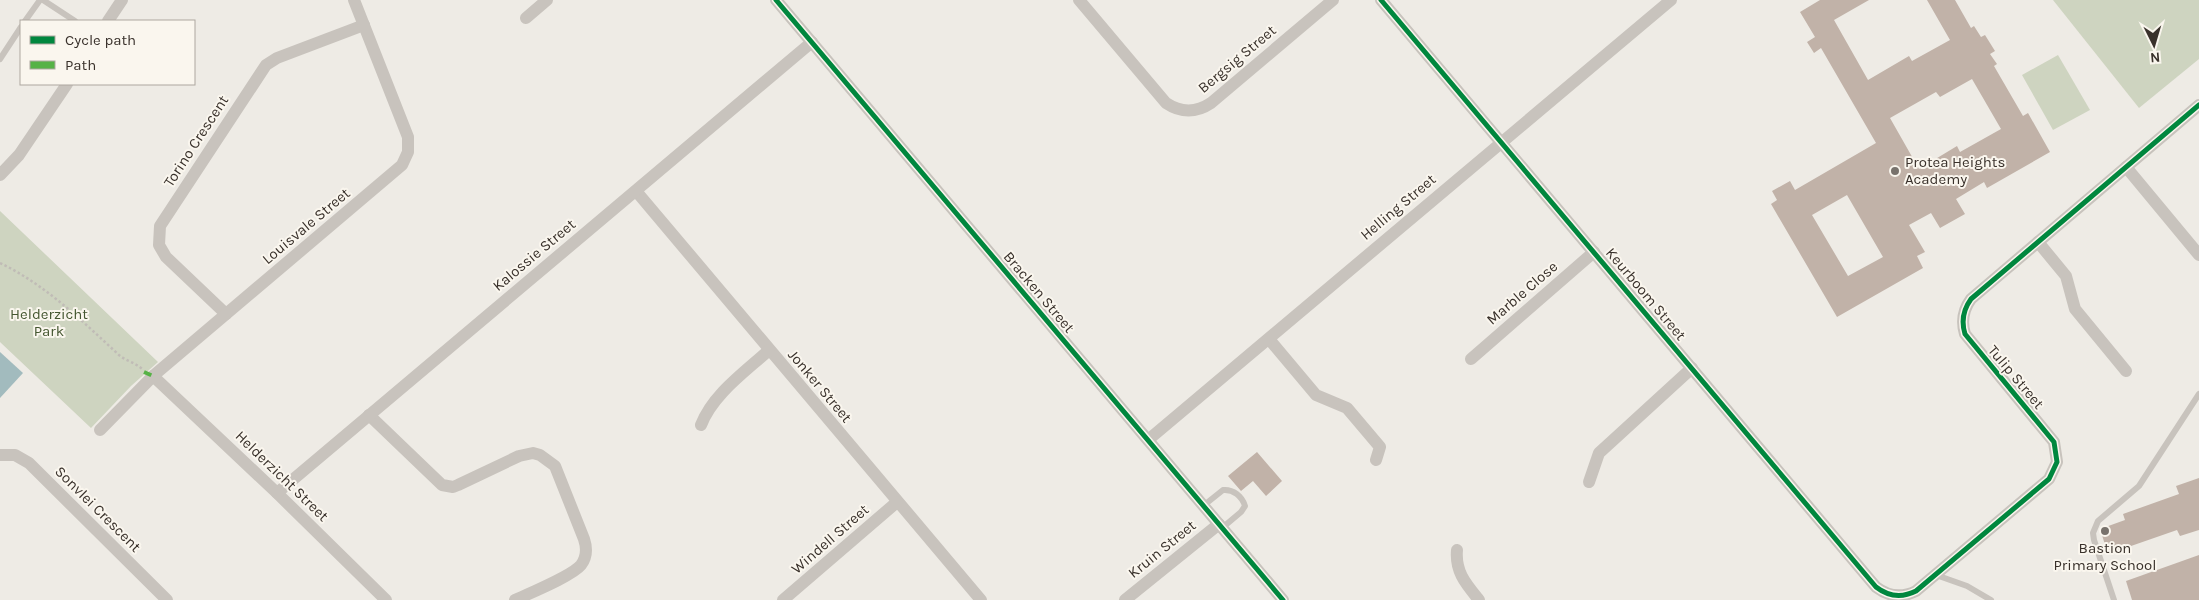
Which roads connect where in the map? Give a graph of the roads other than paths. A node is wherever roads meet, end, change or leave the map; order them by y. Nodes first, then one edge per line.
1 (41, 0) edge
2 (122, 0) edge
3 (354, 0) edge
4 (547, 0) edge
5 (776, 0) edge
6 (1079, 0) edge
7 (1333, 0) edge
8 (1381, 0) edge
9 (1671, 0) edge
10 (526, 18) dead end
11 (26, 20) edge
12 (73, 20) edge
13 (109, 20) edge
14 (364, 25) junction
15 (20, 29) edge
16 (812, 42) junction
17 (0, 59) edge
18 (66, 85) edge
19 (2199, 105) edge
20 (1501, 142) junction
21 (2126, 167) junction
22 (0, 174) edge
23 (636, 191) junction
24 (2038, 242) junction
25 (1594, 252) junction
26 (2199, 255) edge
27 (226, 314) junction
28 (1269, 338) junction
29 (769, 350) junction
30 (1471, 359) dead end
31 (1692, 368) junction
32 (2126, 371) dead end
33 (149, 374) junction
34 (2199, 394) edge
35 (369, 416) junction
36 (701, 425) dead end
37 (100, 430) dead end
38 (1148, 440) junction
39 (0, 455) edge
40 (1376, 460) dead end
41 (1589, 482) dead end
42 (277, 493) junction
43 (897, 502) junction
44 (1204, 506) junction
45 (1220, 526) junction
46 (1457, 550) dead end
47 (1936, 575) junction
48 (1897, 596) joint
49 (167, 600) edge
50 (386, 600) edge
51 (515, 600) edge
52 (783, 600) edge
53 (981, 600) edge
54 (1125, 600) edge
55 (1283, 600) edge
56 (1479, 600) edge
57 (1991, 600) edge
58 (2114, 600) edge

1 - 11 lane
1 - 12 lane
2 - 13 street
3 - 14 street, Louisvale Street
4 - 10 street
5 - 16 street, Bracken Street
6 - 7 street, Bergsig Street
8 - 20 street, Keurboom Street
9 - 20 street, Helling Street
14 - 27 street, Louisvale Street
14 - 27 street, Torino Crescent
15 - 17 lane
16 - 23 street, Kalossie Street
16 - 38 street, Bracken Street
18 - 22 street
19 - 21 street, Tulip Street
20 - 25 street, Keurboom Street
20 - 28 street, Helling Street
21 - 24 street, Tulip Street
21 - 26 street
23 - 29 street, Jonker Street
23 - 35 street, Kalossie Street
24 - 32 street
24 - 47 street, Tulip Street
25 - 30 street, Marble Close
25 - 31 street, Keurboom Street
27 - 33 street, Louisvale Street
28 - 38 street, Helling Street
28 - 40 street
29 - 36 street
29 - 43 street, Jonker Street
31 - 41 street
31 - 48 street, Keurboom Street
33 - 37 street, Louisvale Street
33 - 42 street, Helderzicht Street
34 - 58 lane
35 - 42 street, Kalossie Street
35 - 51 street
38 - 44 street, Bracken Street
39 - 49 street, Sonvlei Crescent
42 - 50 street, Helderzicht Street
43 - 52 street, Windell Street
43 - 53 street, Jonker Street
44 - 45 street, Bracken Street
44 - 45 lane
45 - 54 street, Kruin Street
45 - 55 street, Bracken Street
46 - 56 street
47 - 48 street, Tulip Street
47 - 57 lane

